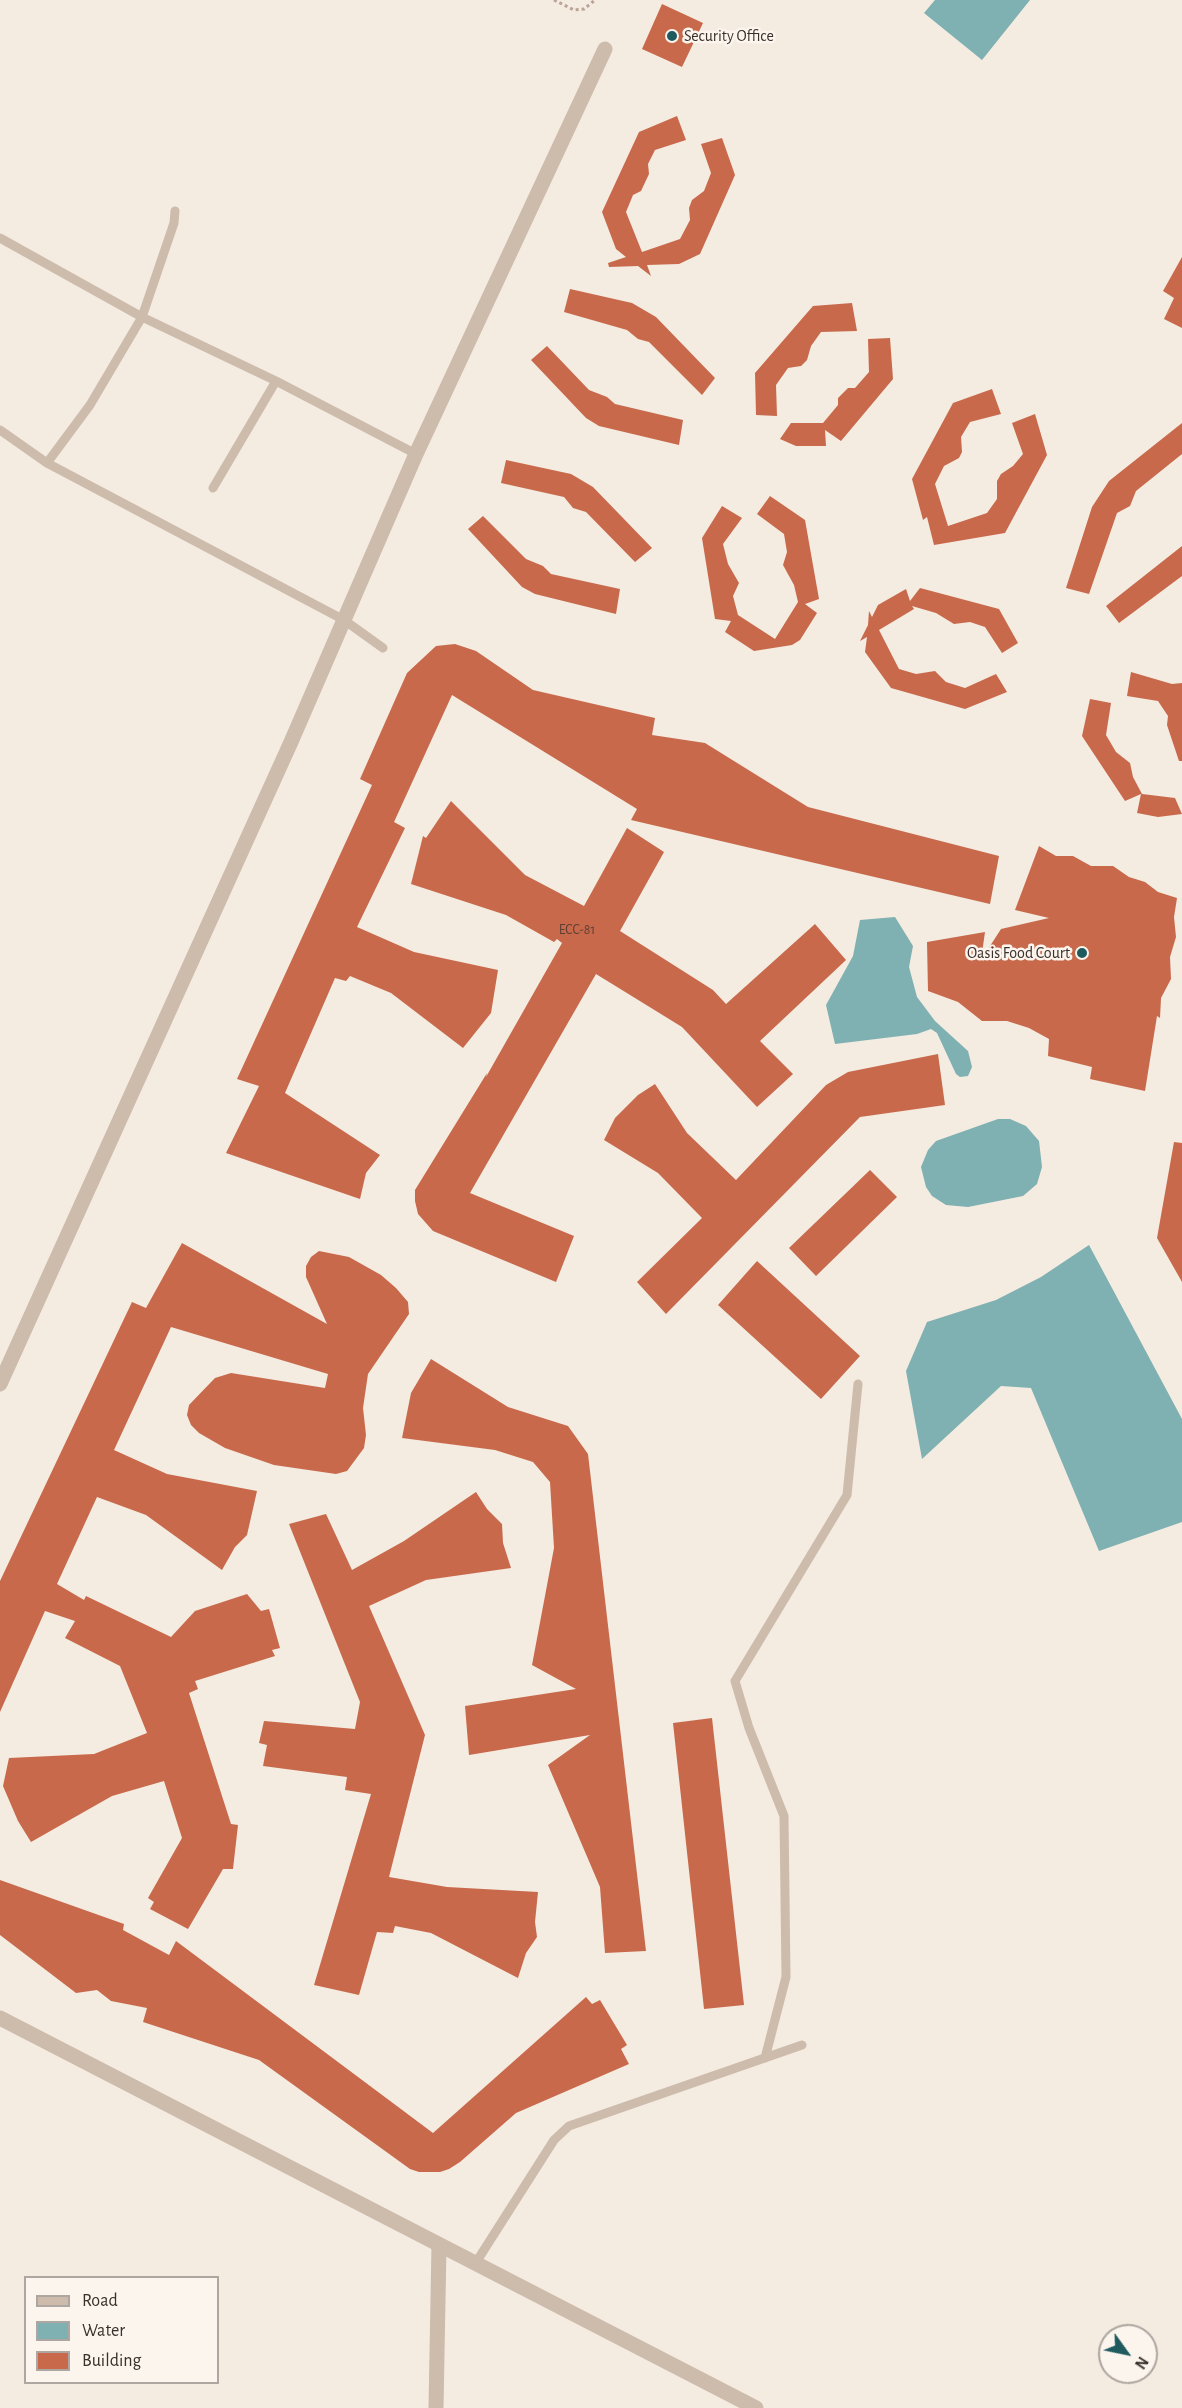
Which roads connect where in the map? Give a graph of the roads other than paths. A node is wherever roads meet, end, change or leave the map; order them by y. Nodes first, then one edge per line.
1 (605, 49) dead end
2 (175, 211) dead end
3 (0, 238) edge
4 (142, 317) junction
5 (276, 381) junction
6 (0, 430) edge
7 (417, 454) junction
8 (47, 463) junction
9 (213, 488) dead end
10 (344, 620) junction
11 (383, 648) dead end
12 (0, 1384) edge
13 (858, 1384) dead end
14 (0, 2018) edge
15 (802, 2045) dead end
16 (765, 2058) junction
17 (438, 2245) junction
18 (475, 2264) junction
19 (436, 2408) edge
20 (756, 2408) edge

1 - 7 street
2 - 4 lane
3 - 4 lane
4 - 5 lane
4 - 8 lane
5 - 7 lane
5 - 9 lane
6 - 8 lane
7 - 10 street
8 - 10 lane
10 - 11 lane
10 - 12 street
13 - 16 lane
14 - 17 street
15 - 16 lane
16 - 18 lane
17 - 18 street
17 - 19 street
18 - 20 street

